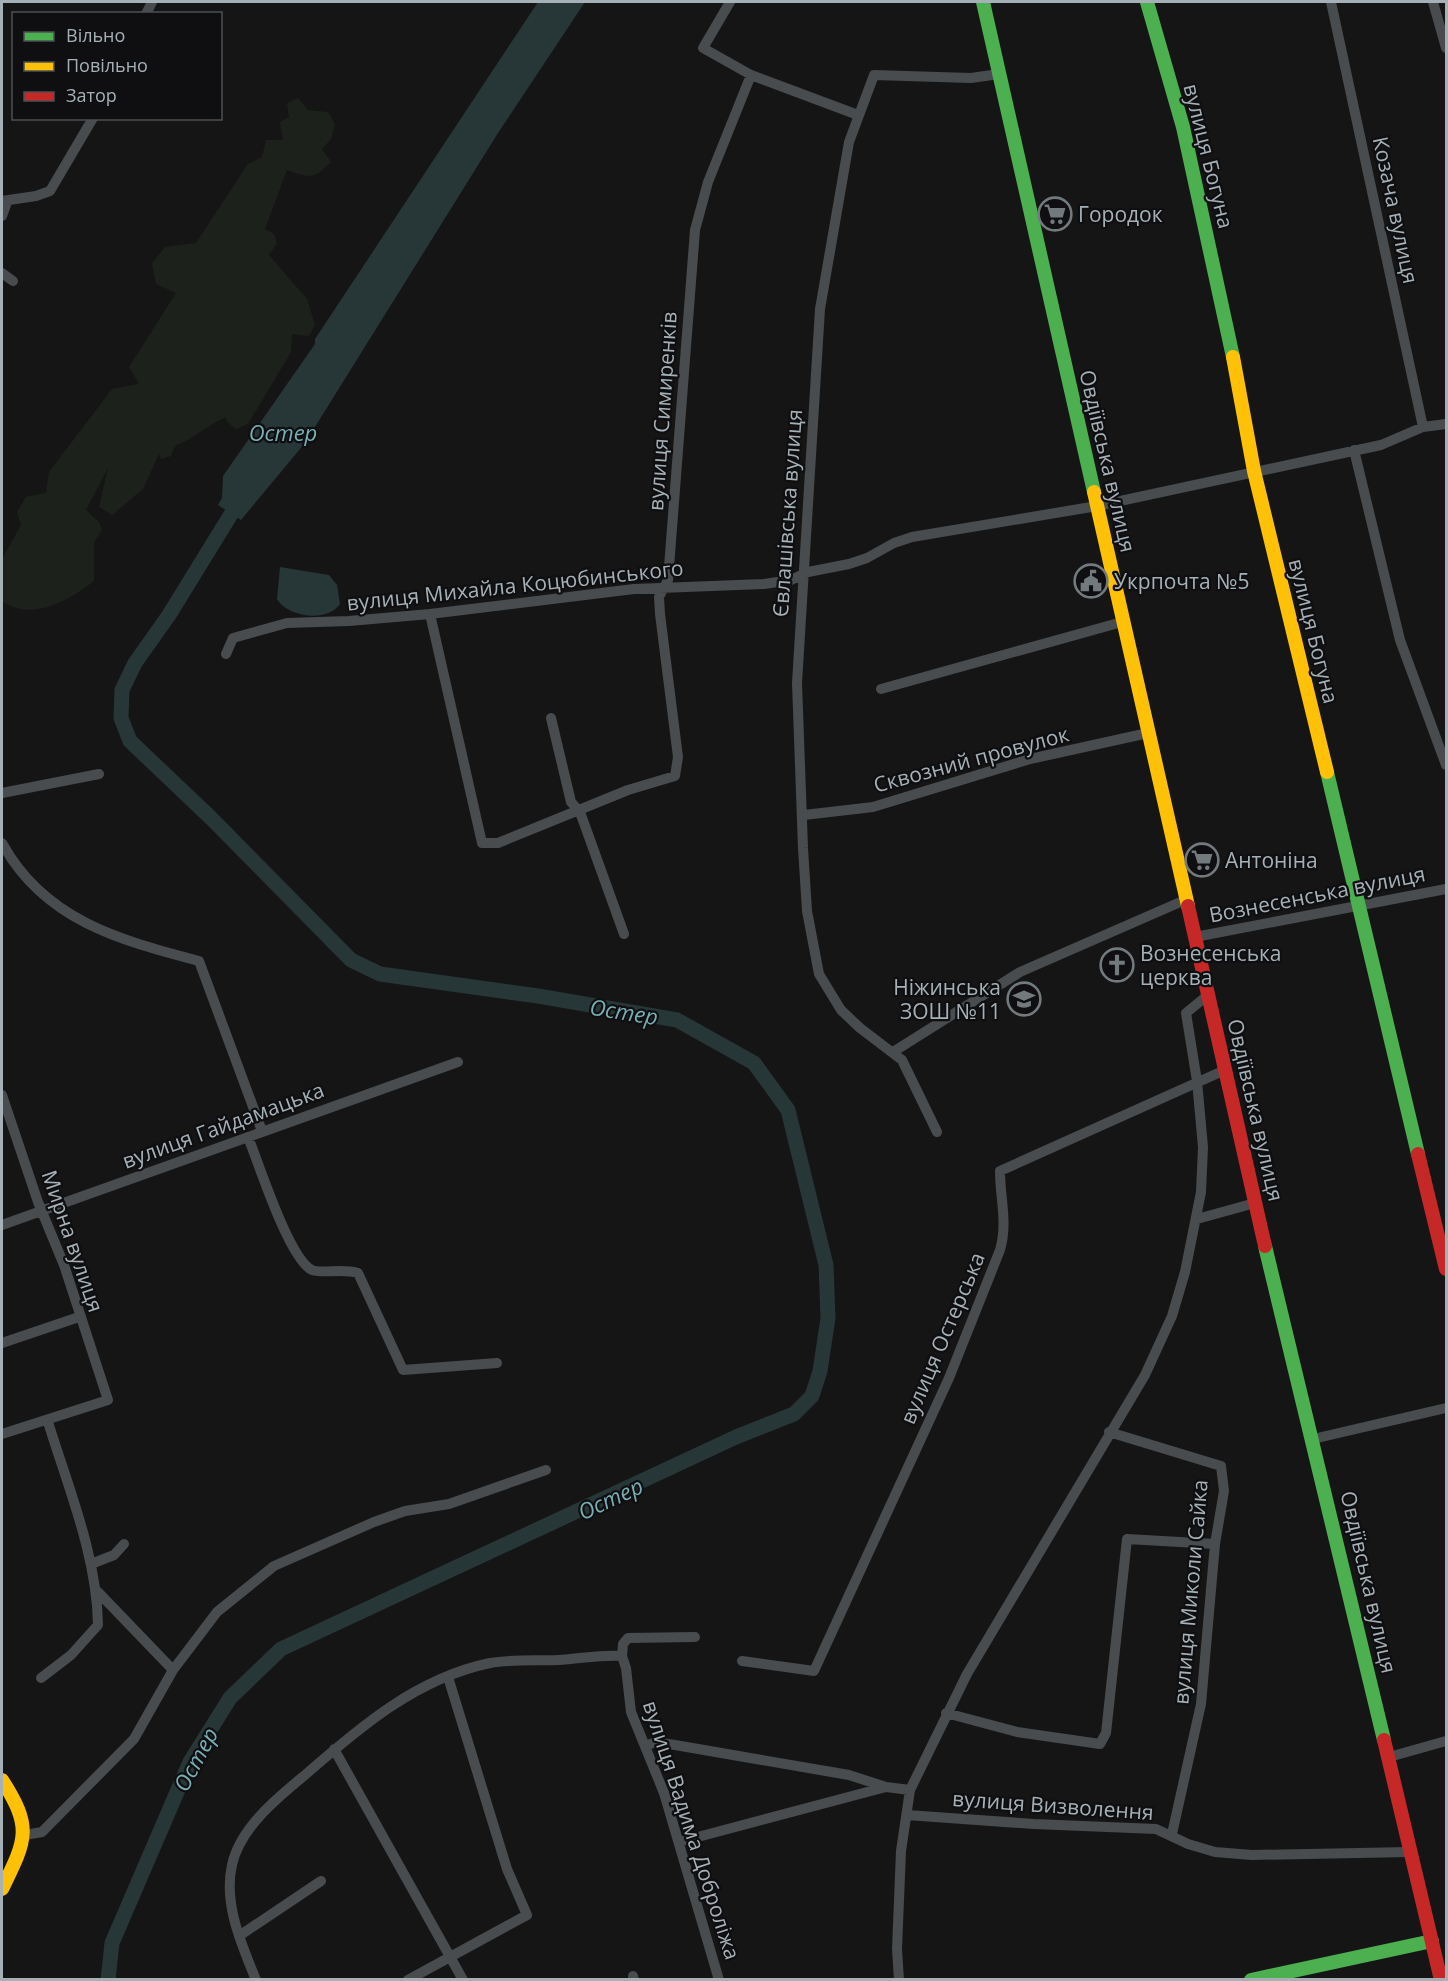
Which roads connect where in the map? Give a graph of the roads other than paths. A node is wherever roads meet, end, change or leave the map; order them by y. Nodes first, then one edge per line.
1 (730, 2) edge
2 (984, 2) edge
3 (1147, 2) edge
4 (1331, 2) edge
5 (1433, 2) edge
6 (1446, 48) edge
7 (999, 74) junction
8 (751, 75) junction
9 (858, 115) junction
10 (92, 120) edge
11 (4, 201) edge
12 (2, 216) edge
13 (2, 273) edge
14 (13, 281) dead end
15 (1446, 424) edge
16 (1423, 427) junction
17 (1354, 450) junction
18 (1254, 471) junction
19 (1096, 506) junction
20 (802, 575) junction
21 (663, 588) junction
22 (430, 614) junction
23 (1122, 622) junction
24 (226, 654) dead end
25 (881, 689) dead end
26 (551, 718) dead end
27 (1148, 733) junction
28 (1446, 765) edge
29 (99, 774) dead end
30 (2, 793) edge
31 (580, 812) junction
32 (804, 815) junction
33 (2, 843) edge
34 (1446, 889) edge
35 (1185, 900) junction
36 (1359, 906) junction
37 (624, 934) dead end
38 (1195, 937) junction
39 (1208, 995) junction
40 (894, 1052) junction
41 (458, 1062) dead end
42 (1225, 1070) junction
43 (1197, 1081) junction
44 (2, 1095) edge
45 (4, 1112) edge
46 (262, 1131) junction
47 (937, 1132) dead end
48 (248, 1137) junction
49 (1255, 1203) junction
50 (43, 1210) junction
51 (1197, 1219) junction
52 (2, 1225) edge
53 (1446, 1269) edge
54 (79, 1317) junction
55 (2, 1342) edge
56 (497, 1363) dead end
57 (1446, 1408) edge
58 (48, 1422) junction
59 (1109, 1432) junction
60 (2, 1434) edge
61 (1313, 1439) junction
62 (546, 1470) dead end
63 (124, 1544) dead end
64 (1215, 1544) junction
65 (91, 1564) junction
66 (98, 1592) junction
67 (115, 1610) junction
68 (98, 1625) junction
69 (695, 1637) dead end
70 (622, 1656) junction
71 (742, 1661) dead end
72 (173, 1670) junction
73 (448, 1677) junction
74 (41, 1678) dead end
75 (946, 1713) junction
76 (1446, 1741) edge
77 (646, 1746) junction
78 (334, 1749) junction
79 (1389, 1757) junction
80 (2, 1780) edge
81 (886, 1787) junction
82 (910, 1790) junction
83 (907, 1815) junction
84 (1172, 1834) junction
85 (25, 1835) junction
86 (679, 1842) junction
87 (1409, 1852) junction
88 (321, 1881) dead end
89 (2, 1889) edge
90 (239, 1936) junction
91 (1432, 1941) junction
92 (449, 1956) junction
93 (1442, 1965) edge
94 (256, 1980) edge
95 (408, 1980) edge
96 (463, 1980) edge
97 (719, 1980) edge
98 (899, 1980) edge
99 (1251, 1980) edge
100 (1441, 1980) edge

1 - 8 street
2 - 7 main road, Овдіївська вулиця
3 - 18 main road, вулиця Богуна
4 - 16 street, Козача вулиця
5 - 6 street
7 - 9 street, Євлашівська вулиця
7 - 19 main road, Овдіївська вулиця
8 - 9 street
8 - 21 street, вулиця Симиренків
9 - 20 street, Євлашівська вулиця
10 - 11 street
11 - 12 street
13 - 14 street
15 - 16 street, вулиця Михайла Коцюбинського
16 - 17 street, вулиця Михайла Коцюбинського
17 - 18 street, вулиця Михайла Коцюбинського
17 - 28 street
18 - 19 street, вулиця Михайла Коцюбинського
18 - 36 main road, вулиця Богуна
19 - 20 street, вулиця Михайла Коцюбинського
19 - 23 main road, Овдіївська вулиця
20 - 21 street, вулиця Михайла Коцюбинського
20 - 32 street, Євлашівська вулиця
21 - 22 street, вулиця Михайла Коцюбинського
21 - 31 street, вулиця Симиренків
22 - 24 street, вулиця Михайла Коцюбинського
22 - 31 street
23 - 25 street
23 - 27 main road, Овдіївська вулиця
26 - 31 street
27 - 32 street, Сквозний провулок
27 - 35 main road, Овдіївська вулиця
29 - 30 street
31 - 37 street
32 - 40 street, Євлашівська вулиця
33 - 46 street
34 - 36 street, Вознесенська вулиця
35 - 38 main road, Овдіївська вулиця
35 - 40 street
36 - 38 street, Вознесенська вулиця
36 - 53 main road, вулиця Богуна
38 - 39 main road, Овдіївська вулиця
39 - 42 main road, Овдіївська вулиця
39 - 43 street
40 - 47 street, Євлашівська вулиця
41 - 46 street, вулиця Гайдамацька
42 - 43 street, вулиця Остерська
42 - 49 main road, Овдіївська вулиця
43 - 51 street
43 - 71 street, вулиця Остерська
44 - 45 street, Мирна вулиця
45 - 50 street, Мирна вулиця
46 - 48 street, вулиця Гайдамацька
48 - 50 street, вулиця Гайдамацька
48 - 56 street
49 - 51 street
49 - 61 main road, Овдіївська вулиця
50 - 52 street, вулиця Гайдамацька
50 - 54 street, Мирна вулиця
51 - 59 street
54 - 55 street
54 - 58 street, Мирна вулиця
57 - 61 street
58 - 60 street
58 - 65 street
59 - 64 street, вулиця Миколи Сайка
59 - 75 street
61 - 79 main road, Овдіївська вулиця
62 - 72 street
63 - 65 street
64 - 75 street
64 - 84 street, вулиця Миколи Сайка
65 - 66 street
66 - 67 street
66 - 68 street
67 - 68 street
67 - 72 street
68 - 74 street
69 - 70 street
70 - 73 street
70 - 77 street, вулиця Вадима Доброліжа
72 - 85 street
73 - 78 street
73 - 92 street
75 - 82 street
76 - 79 street
77 - 81 street
77 - 86 street, вулиця Вадима Доброліжа
78 - 90 street
78 - 92 street
79 - 87 main road, Овдіївська вулиця
80 - 85 main road
81 - 82 street
81 - 86 street
82 - 83 street
83 - 84 street, вулиця Визволення
83 - 98 street
84 - 87 street, вулиця Визволення
85 - 89 main road
86 - 97 street, вулиця Вадима Доброліжа
87 - 91 main road, Овдіївська вулиця
88 - 90 street
90 - 94 street
91 - 93 main road, Овдіївська вулиця
91 - 99 main road
92 - 95 street
92 - 96 street
93 - 100 main road, Овдіївська вулиця

